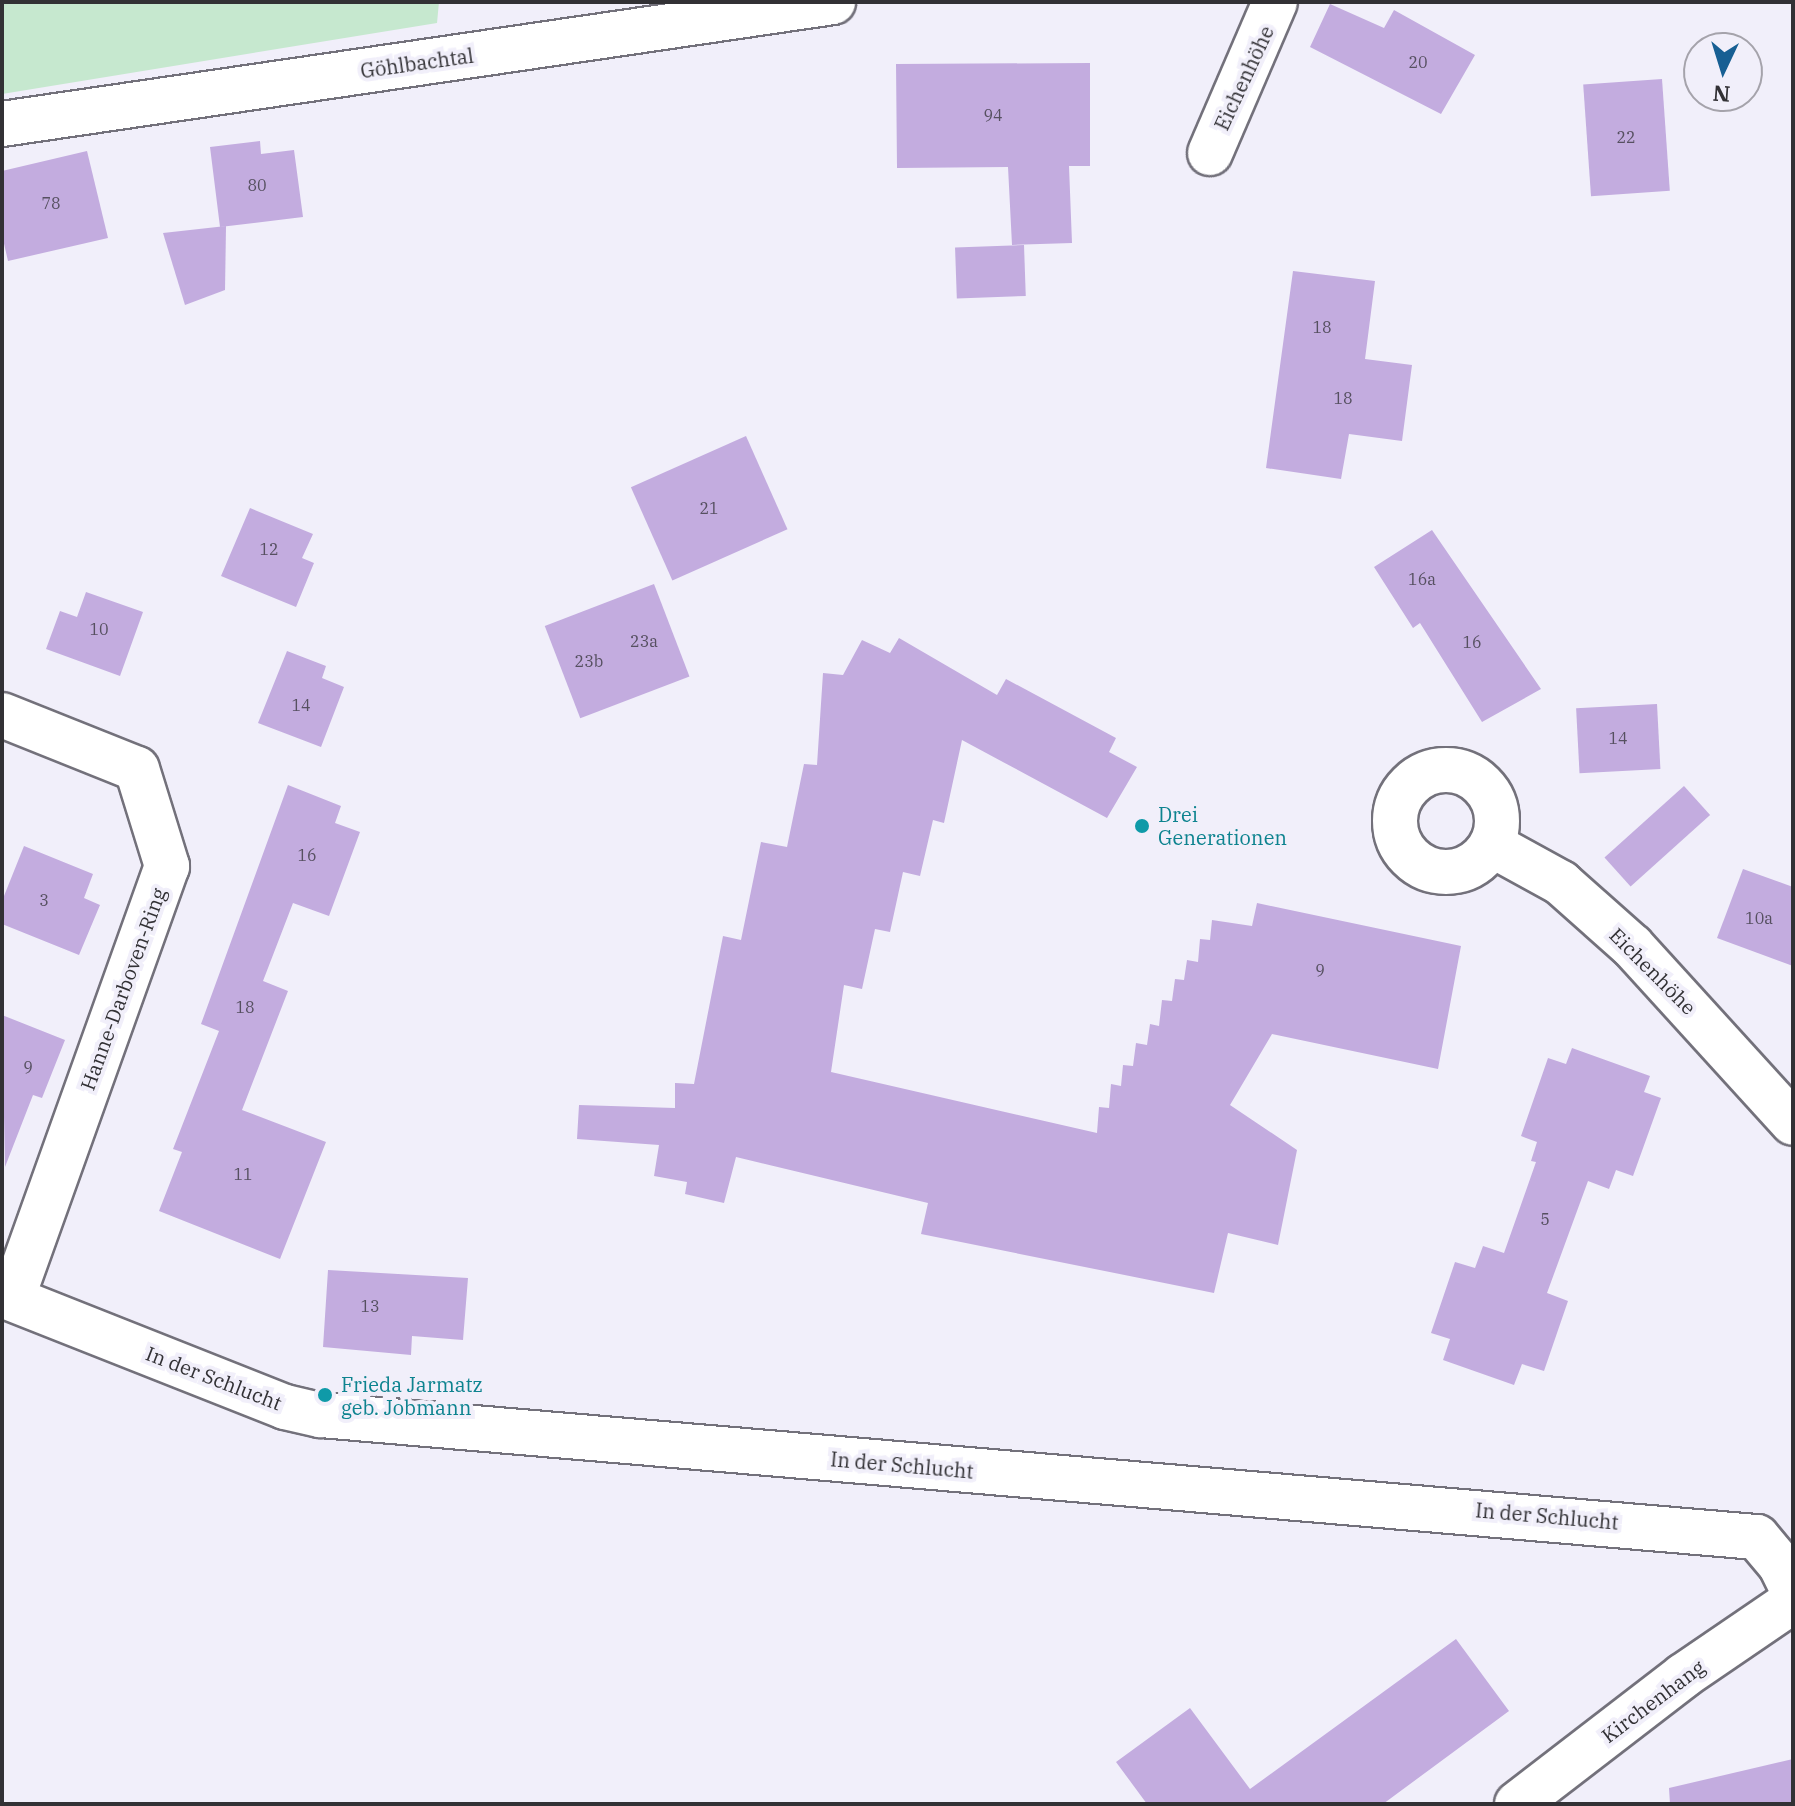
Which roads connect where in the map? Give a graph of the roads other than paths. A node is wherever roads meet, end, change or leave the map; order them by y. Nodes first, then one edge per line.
1 (833, 2) edge
2 (1275, 2) edge
3 (2, 124) edge
4 (1210, 153) dead end
5 (2, 715) edge
6 (1492, 845) dead end
7 (1793, 1123) edge
8 (7, 1296) edge
9 (1793, 1591) edge
10 (1793, 1601) edge
11 (1517, 1804) edge

1 - 3 street, Göhlbachtal
2 - 4 street, Eichenhöhe
5 - 8 street, Hanne-Darboven-Ring
6 - 7 street, Eichenhöhe
8 - 9 street, In der Schlucht
10 - 11 street, Kirchenhang

